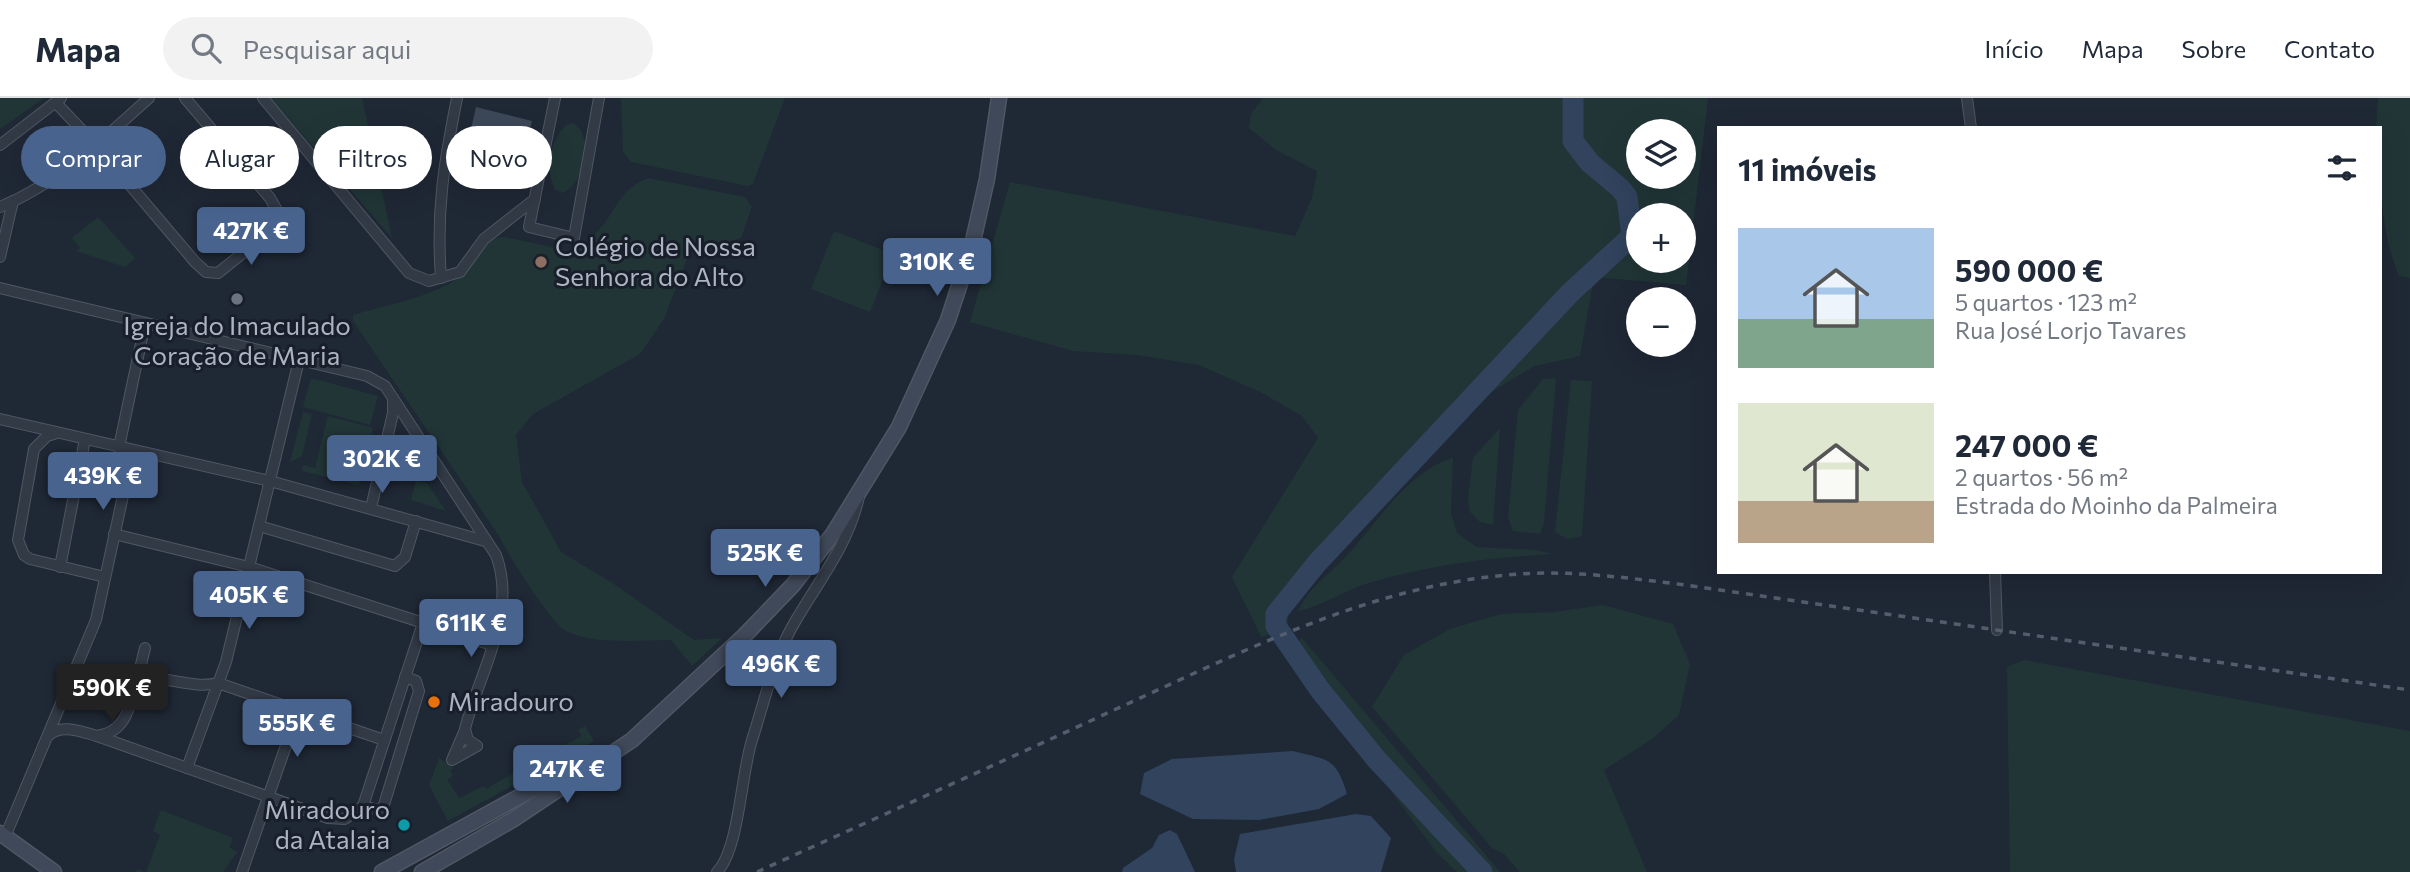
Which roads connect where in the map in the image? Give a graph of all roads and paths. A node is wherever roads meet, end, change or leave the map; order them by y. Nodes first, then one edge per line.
1 (149, 98) edge
2 (186, 98) edge
3 (263, 98) edge
4 (457, 98) edge
5 (555, 98) edge
6 (599, 98) edge
7 (999, 98) edge
8 (1967, 98) edge
9 (58, 100) edge
10 (80, 126) edge
11 (117, 126) edge
12 (1970, 126) edge
13 (0, 145) edge
14 (32, 189) edge
15 (133, 189) edge
16 (535, 199) junction
17 (13, 201) junction
18 (0, 207) edge
19 (0, 212) edge
20 (8, 226) junction
21 (0, 257) edge
22 (441, 278) junction
23 (0, 288) edge
24 (145, 324) junction
25 (299, 360) junction
26 (393, 397) junction
27 (0, 419) edge
28 (408, 421) junction
29 (22, 424) junction
30 (391, 424) junction
31 (60, 433) junction
32 (85, 439) junction
33 (119, 447) junction
34 (34, 449) junction
35 (270, 481) junction
36 (860, 492) junction
37 (371, 508) junction
38 (416, 521) junction
39 (259, 526) junction
40 (114, 534) junction
41 (485, 541) junction
42 (60, 567) junction
43 (249, 567) junction
44 (1995, 574) edge
45 (106, 577) junction
46 (423, 623) junction
47 (1997, 630) dead end
48 (492, 645) junction
49 (145, 648) dead end
50 (405, 677) junction
51 (138, 681) junction
52 (218, 683) junction
53 (682, 696) junction
54 (60, 706) junction
55 (298, 711) junction
56 (126, 719) junction
57 (69, 729) junction
58 (465, 729) junction
59 (97, 736) junction
60 (46, 739) junction
61 (384, 740) junction
62 (128, 746) junction
63 (187, 768) junction
64 (268, 797) junction
65 (512, 801) junction
66 (363, 806) junction
67 (494, 831) junction
68 (2, 835) edge
69 (54, 872) edge
70 (242, 872) edge
71 (382, 872) edge
72 (394, 872) edge
73 (422, 872) edge
74 (433, 872) edge
75 (717, 872) edge

1 - 11 street
2 - 15 street
3 - 22 street
4 - 22 street
5 - 16 street
6 - 16 street
7 - 36 main road
8 - 12 street
9 - 10 street
9 - 13 street
14 - 17 street
16 - 22 street
17 - 18 street
17 - 20 street
19 - 20 street
20 - 21 street
23 - 24 street
24 - 25 street
24 - 33 street
25 - 26 street
25 - 35 street
26 - 28 street
26 - 30 street
27 - 29 street
28 - 30 street
28 - 41 street
29 - 31 street
29 - 34 street
30 - 37 street
31 - 32 street
31 - 34 street
32 - 33 street
32 - 42 street
33 - 35 street
33 - 40 street
34 - 42 street
35 - 37 street
35 - 39 street
36 - 53 main road
36 - 75 street
37 - 38 street
38 - 39 street
38 - 41 street
39 - 43 street
40 - 43 street
40 - 45 street
41 - 48 street
42 - 45 street
43 - 46 street
43 - 52 street
44 - 47 street
45 - 54 street
46 - 48 street
46 - 50 street
48 - 58 street
49 - 51 street
50 - 61 street
50 - 66 street
51 - 52 street
51 - 56 street
52 - 55 street
52 - 63 street
53 - 65 main road
53 - 67 main road
54 - 57 street
54 - 60 street
55 - 61 street
55 - 64 street
56 - 59 street
56 - 62 street
57 - 59 street
57 - 60 street
58 - 58 street
59 - 62 street
60 - 68 street
61 - 66 street
62 - 63 street
63 - 64 street
64 - 66 street
64 - 70 street
65 - 71 main road
65 - 72 main road
67 - 73 main road
67 - 74 main road
68 - 69 main road

